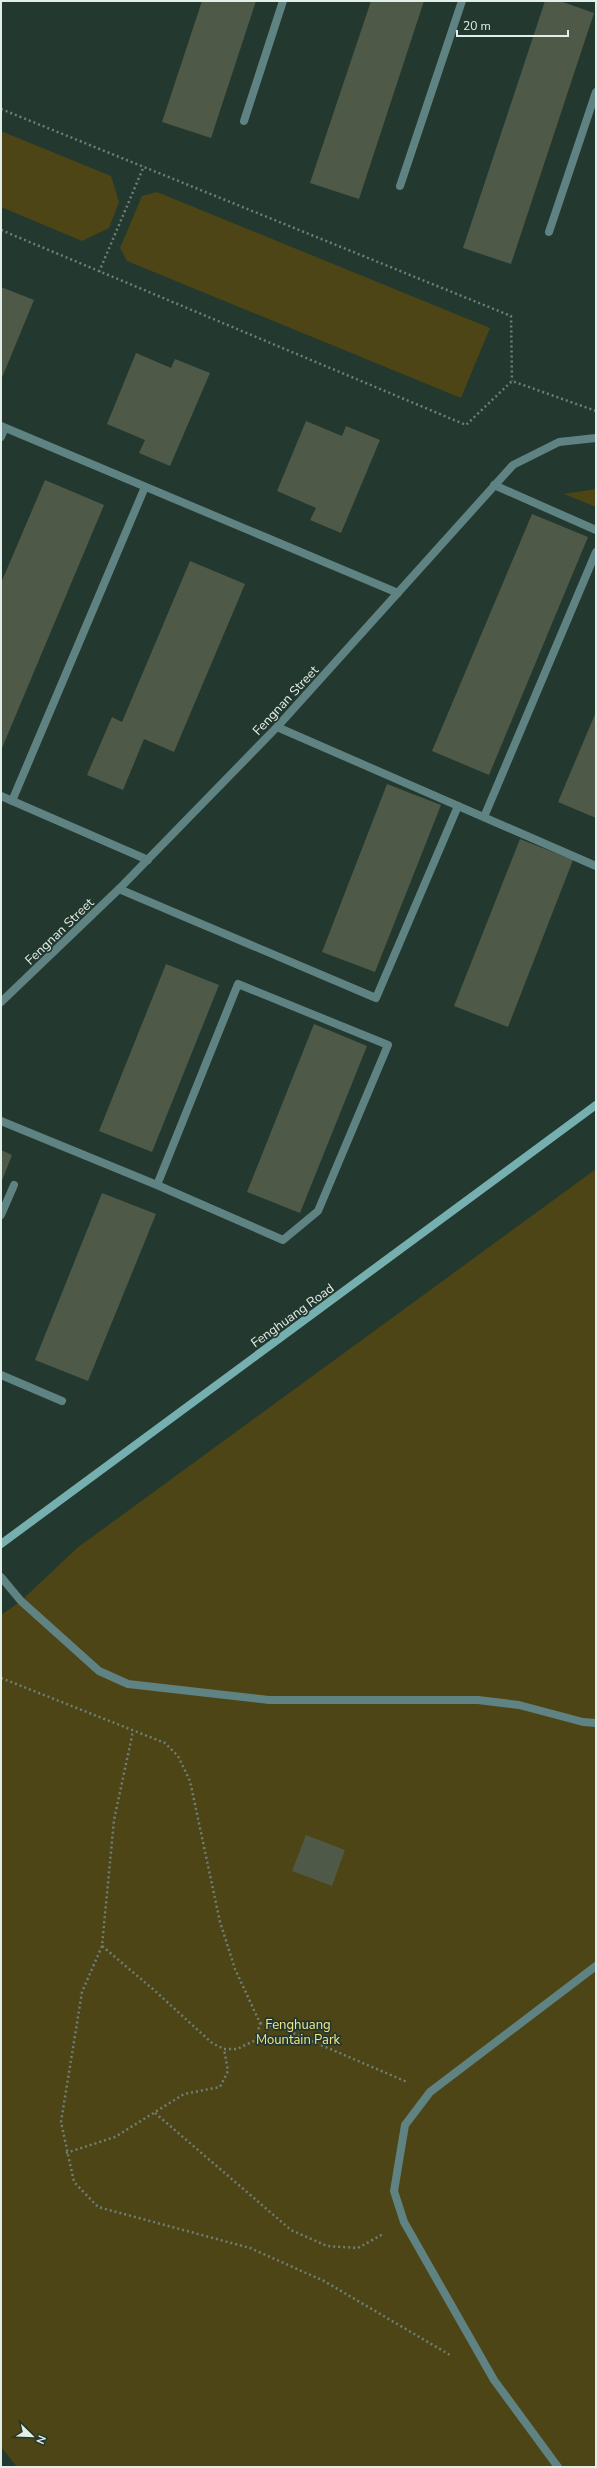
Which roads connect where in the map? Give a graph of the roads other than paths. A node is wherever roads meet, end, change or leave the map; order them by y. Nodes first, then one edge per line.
1 (283, 1) edge
2 (462, 1) edge
3 (596, 92) edge
4 (244, 122) dead end
5 (400, 186) dead end
6 (549, 232) dead end
7 (3, 427) edge
8 (1, 437) edge
9 (596, 438) edge
10 (494, 485) junction
11 (145, 487) junction
12 (596, 530) edge
13 (596, 552) edge
14 (398, 593) junction
15 (277, 727) junction
16 (1, 796) edge
17 (12, 801) junction
18 (458, 806) junction
19 (484, 817) junction
20 (148, 860) junction
21 (596, 866) edge
22 (120, 889) junction
23 (1, 1002) edge
24 (596, 1105) edge
25 (1, 1121) edge
26 (14, 1185) dead end
27 (157, 1185) junction
28 (1, 1215) edge
29 (1, 1375) edge
30 (62, 1401) dead end
31 (1, 1544) edge
32 (1, 1577) edge
33 (596, 1724) edge
34 (596, 1966) edge
35 (558, 2467) edge

1 - 4 street
2 - 5 street
3 - 6 street
7 - 8 street
7 - 11 street
9 - 10 street, Fengnan Street
10 - 12 street
10 - 14 street, Fengnan Street
11 - 14 street
11 - 17 street
13 - 19 street
14 - 15 street, Fengnan Street
15 - 18 street
15 - 20 street, Fengnan Street
16 - 17 street
17 - 20 street
18 - 19 street
18 - 22 street
19 - 21 street
20 - 22 street, Fengnan Street
22 - 23 street, Fengnan Street
24 - 31 street, Fenghuang Road
25 - 27 street
26 - 28 street
27 - 27 street
29 - 30 street
32 - 33 street
34 - 35 street

